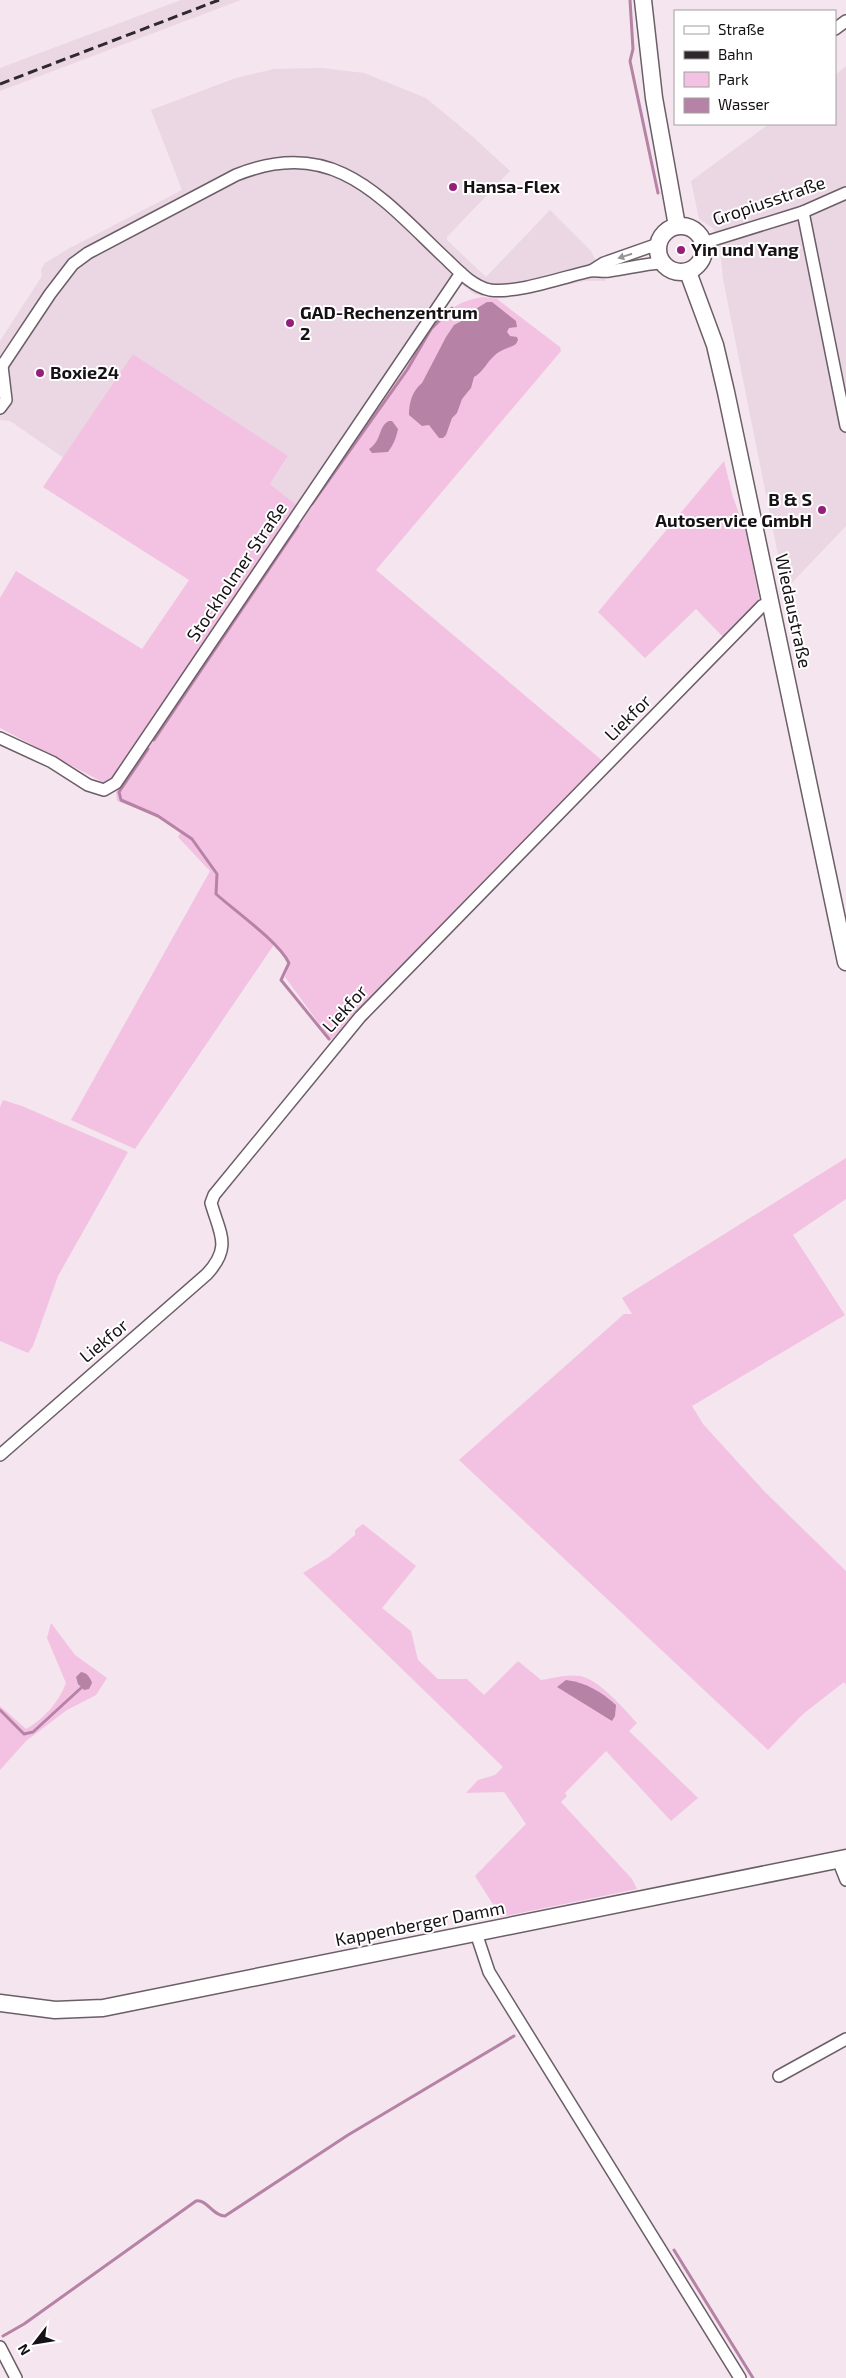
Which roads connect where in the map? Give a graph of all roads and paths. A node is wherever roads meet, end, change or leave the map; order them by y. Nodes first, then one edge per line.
1 (643, 0) edge
2 (846, 193) edge
3 (803, 212) junction
4 (676, 226) junction
5 (703, 243) junction
6 (658, 244) junction
7 (661, 262) junction
8 (593, 270) junction
9 (688, 272) junction
10 (461, 273) junction
11 (1, 367) edge
12 (0, 408) edge
13 (846, 426) edge
14 (770, 602) junction
15 (0, 738) edge
16 (846, 962) edge
17 (0, 1455) edge
18 (842, 1859) edge
19 (846, 1880) edge
20 (476, 1933) junction
21 (0, 2003) edge
22 (846, 2039) edge
23 (779, 2076) dead end
24 (0, 2347) edge
25 (16, 2378) edge
26 (740, 2378) edge

1 - 4 main road
2 - 3 street, Gropiusstraße
3 - 5 street, Gropiusstraße
3 - 13 street
4 - 5 main road
4 - 6 main road
5 - 9 main road
6 - 7 main road
6 -> 8 street
7 - 8 street
7 - 9 main road
8 - 10 street
9 - 14 main road, Wiedaustraße
10 - 11 street
10 - 15 street, Stockholmer Straße
11 - 12 street
14 - 16 main road, Wiedaustraße
14 - 17 street, Liekfor
18 - 19 street
18 - 20 main road, Kappenberger Damm
20 - 21 main road, Kappenberger Damm
20 - 26 street
22 - 23 street
24 - 25 street

